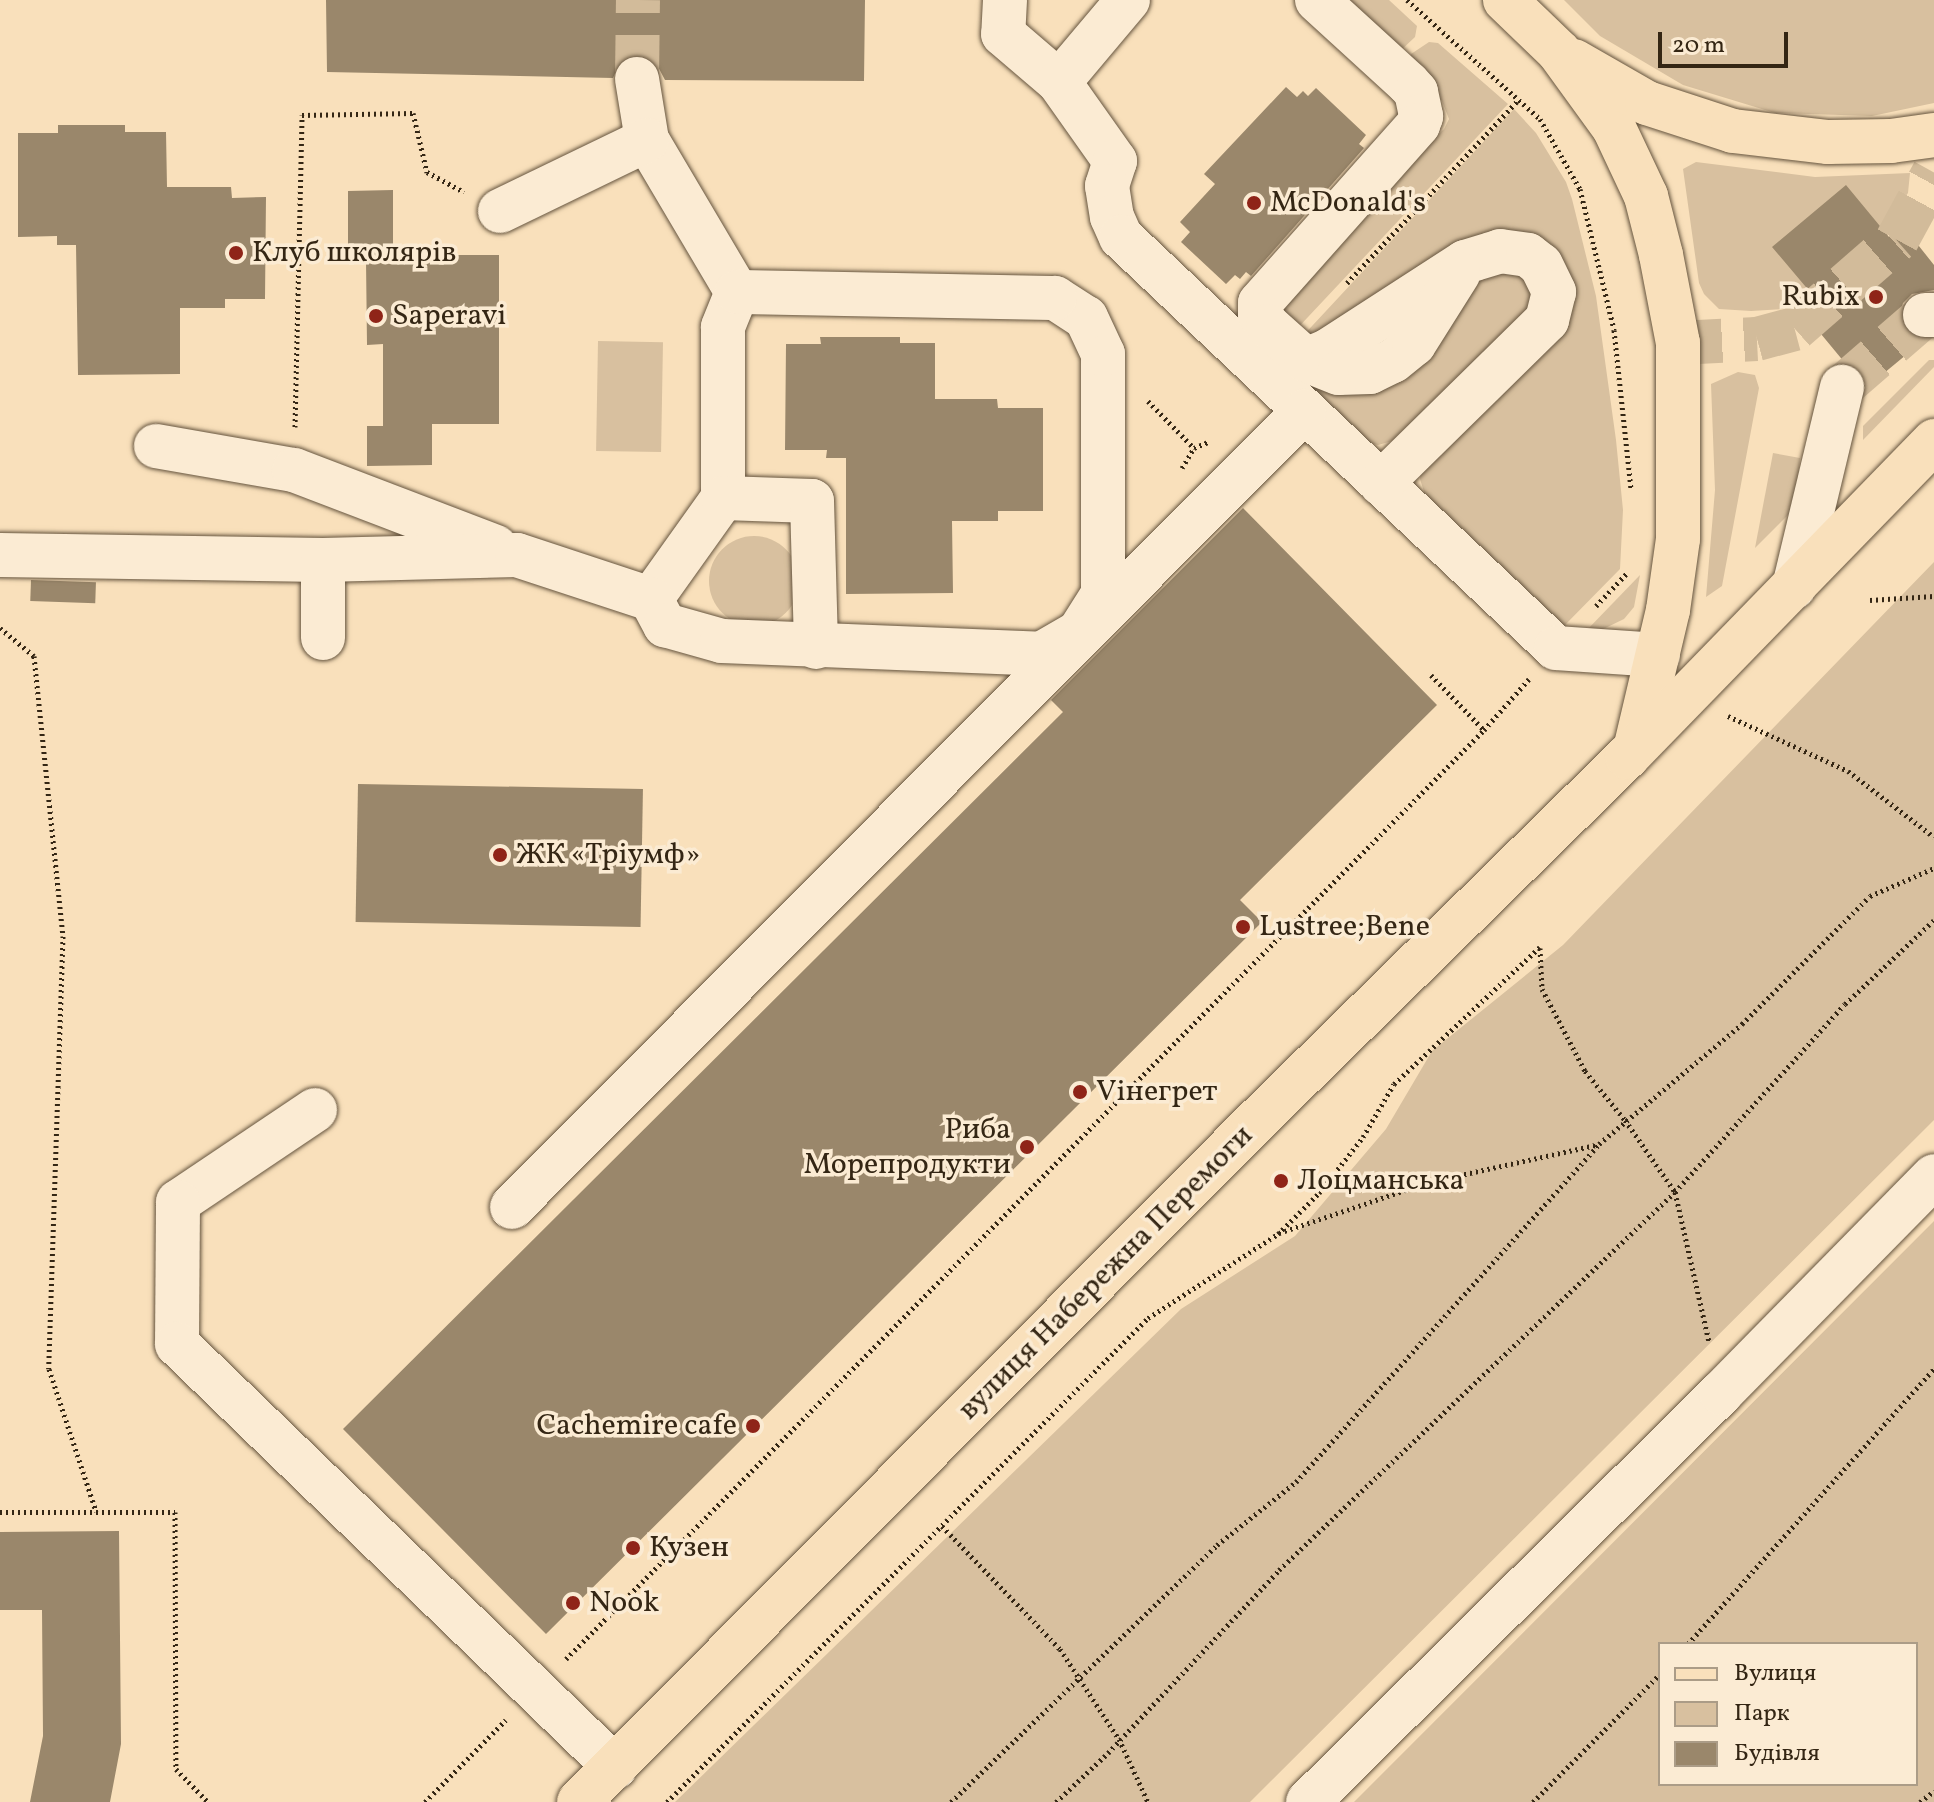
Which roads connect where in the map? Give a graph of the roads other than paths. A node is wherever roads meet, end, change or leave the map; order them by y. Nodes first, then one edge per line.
1 (1005, 0) edge
2 (1128, 0) edge
3 (1317, 0) edge
4 (1505, 0) edge
5 (1559, 52) junction
6 (637, 79) tunnel mouth
7 (1059, 82) junction
8 (1934, 135) edge
9 (647, 140) junction
10 (500, 211) road end
11 (737, 292) junction
12 (1842, 387) tunnel mouth
13 (1304, 411) junction
14 (1934, 441) edge
15 (156, 446) dead end
16 (1381, 483) junction
17 (723, 498) junction
18 (0, 555) edge
19 (517, 555) junction
20 (323, 560) junction
21 (1794, 587) junction
22 (651, 599) junction
23 (323, 638) dead end
24 (816, 647) junction
25 (1658, 655) junction
26 (1636, 747) junction
27 (315, 1110) dead end
28 (1934, 1176) edge
29 (512, 1207) dead end
30 (615, 1767) junction
31 (579, 1802) edge
32 (1308, 1802) edge

1 - 7 street
2 - 7 street
3 - 16 street
4 - 5 main road
5 - 8 main road
5 - 25 main road
6 - 9 street
7 - 13 street
9 - 10 street
9 - 11 street
11 - 17 street
11 - 24 street
12 - 21 street
13 - 16 street
13 - 29 street
14 - 21 main road, вулиця Набережна Перемоги
15 - 19 street
16 - 25 street
17 - 22 street
17 - 24 street
18 - 20 street
19 - 20 street
19 - 22 street
20 - 23 street
21 - 26 main road, вулиця Набережна Перемоги
22 - 24 street
25 - 26 main road
26 - 30 main road, вулиця Набережна Перемоги
27 - 30 street
28 - 32 street
30 - 31 main road, вулиця Набережна Перемоги

